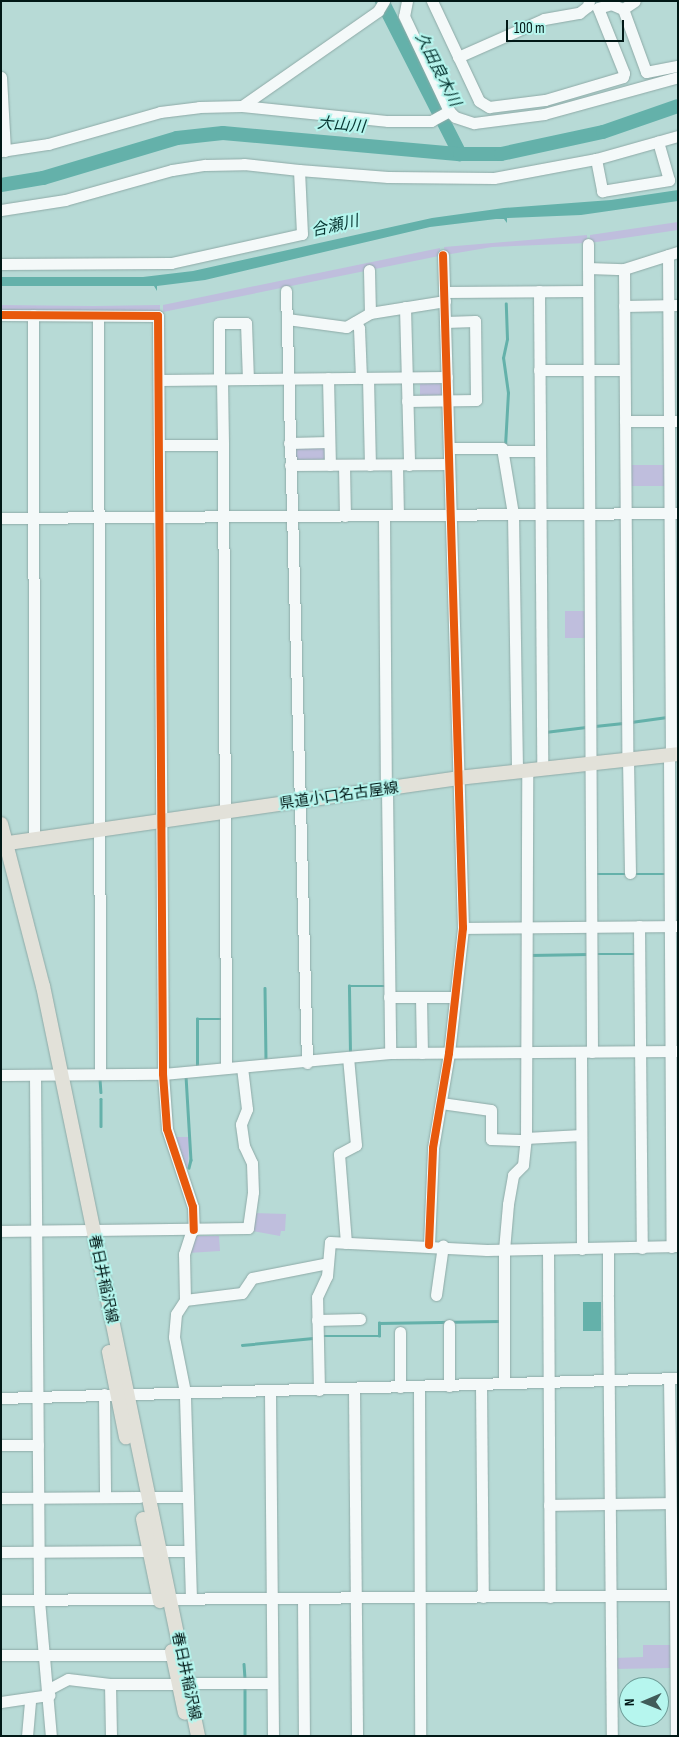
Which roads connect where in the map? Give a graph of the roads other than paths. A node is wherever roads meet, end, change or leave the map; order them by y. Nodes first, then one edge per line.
1 (407, 1) edge
2 (432, 1) edge
3 (589, 1) edge
4 (634, 1) edge
5 (381, 6) edge
6 (623, 9) junction
7 (458, 57) junction
8 (678, 66) edge
9 (1, 77) edge
10 (678, 77) edge
11 (242, 106) junction
12 (450, 111) junction
13 (678, 136) edge
14 (658, 142) junction
15 (3, 151) edge
16 (596, 159) junction
17 (299, 170) junction
18 (1, 210) edge
19 (588, 244) dead end
20 (673, 254) edge
21 (443, 255) dead end
22 (1, 264) edge
23 (588, 268) junction
24 (624, 269) junction
25 (369, 270) dead end
26 (286, 290) dead end
27 (588, 291) junction
28 (538, 292) junction
29 (444, 296) junction
30 (673, 305) edge
31 (624, 306) junction
32 (405, 307) junction
33 (370, 313) junction
34 (1, 315) edge
35 (33, 315) junction
36 (98, 316) junction
37 (287, 320) junction
38 (355, 322) junction
39 (445, 322) junction
40 (539, 370) junction
41 (588, 370) junction
42 (624, 370) junction
43 (447, 377) junction
44 (248, 378) junction
45 (328, 378) junction
46 (365, 378) junction
47 (407, 378) junction
48 (220, 379) junction
49 (288, 379) junction
50 (160, 380) junction
51 (448, 400) junction
52 (408, 401) junction
53 (625, 421) junction
54 (673, 421) edge
55 (329, 442) junction
56 (289, 443) junction
57 (160, 445) junction
58 (223, 445) junction
59 (449, 448) junction
60 (508, 451) dead end
61 (540, 451) junction
62 (449, 464) junction
63 (290, 465) junction
64 (330, 465) junction
65 (344, 465) junction
66 (370, 465) junction
67 (397, 465) junction
68 (409, 465) junction
69 (589, 513) junction
70 (625, 513) junction
71 (674, 513) edge
72 (513, 514) junction
73 (540, 514) junction
74 (384, 515) junction
75 (398, 515) junction
76 (450, 515) junction
77 (161, 516) junction
78 (224, 516) junction
79 (291, 516) junction
80 (345, 516) junction
81 (1, 518) edge
82 (33, 518) junction
83 (98, 518) junction
84 (672, 755) edge
85 (628, 759) junction
86 (590, 763) junction
87 (542, 769) junction
88 (522, 771) junction
89 (458, 778) junction
90 (387, 789) junction
91 (299, 801) junction
92 (224, 812) junction
93 (161, 822) junction
94 (1, 824) edge
95 (98, 830) junction
96 (34, 840) junction
97 (4, 843) edge
98 (1, 857) edge
99 (630, 873) dead end
100 (639, 926) junction
101 (674, 926) edge
102 (591, 927) junction
103 (463, 928) junction
104 (527, 928) junction
105 (389, 997) junction
106 (421, 997) junction
107 (455, 997) junction
108 (674, 1005) edge
109 (674, 1051) edge
110 (586, 1052) junction
111 (640, 1052) junction
112 (390, 1053) junction
113 (422, 1053) junction
114 (449, 1053) junction
115 (528, 1053) junction
116 (348, 1057) junction
117 (307, 1063) junction
118 (242, 1067) junction
119 (226, 1068) junction
120 (57, 1073) junction
121 (100, 1074) junction
122 (163, 1074) junction
123 (1, 1075) edge
124 (35, 1075) junction
125 (441, 1103) junction
126 (581, 1135) junction
127 (526, 1139) junction
128 (36, 1230) junction
129 (89, 1230) junction
130 (193, 1230) junction
131 (1, 1231) edge
132 (346, 1243) junction
133 (429, 1245) junction
134 (443, 1245) junction
135 (675, 1246) edge
136 (642, 1248) junction
137 (582, 1249) junction
138 (608, 1249) junction
139 (504, 1250) junction
140 (548, 1250) junction
141 (328, 1263) junction
142 (436, 1295) dead end
143 (185, 1300) junction
144 (360, 1319) dead end
145 (318, 1320) junction
146 (449, 1325) dead end
147 (400, 1332) dead end
148 (673, 1378) edge
149 (609, 1380) junction
150 (548, 1382) junction
151 (481, 1384) junction
152 (504, 1384) junction
153 (449, 1386) junction
154 (419, 1387) junction
155 (400, 1388) junction
156 (354, 1389) junction
157 (319, 1390) junction
158 (185, 1392) junction
159 (270, 1392) junction
160 (116, 1394) junction
161 (37, 1397) junction
162 (1, 1398) edge
163 (38, 1445) junction
164 (1, 1446) edge
165 (105, 1497) junction
166 (144, 1497) junction
167 (188, 1497) junction
168 (1, 1498) edge
169 (38, 1498) junction
170 (673, 1501) edge
171 (609, 1504) junction
172 (549, 1505) junction
173 (189, 1550) junction
174 (154, 1551) junction
175 (1, 1552) edge
176 (39, 1552) junction
177 (675, 1595) edge
178 (611, 1596) junction
179 (420, 1597) junction
180 (483, 1597) junction
181 (550, 1597) junction
182 (165, 1598) junction
183 (272, 1598) junction
184 (303, 1598) junction
185 (356, 1598) junction
186 (191, 1599) junction
187 (1, 1600) edge
188 (39, 1600) junction
189 (1, 1655) edge
190 (45, 1655) junction
191 (172, 1655) junction
192 (272, 1683) junction
193 (110, 1684) junction
194 (183, 1684) junction
195 (49, 1692) junction
196 (30, 1698) junction
197 (1, 1702) edge
198 (27, 1736) edge
199 (51, 1736) edge
200 (110, 1736) edge
201 (189, 1736) edge
202 (198, 1736) edge
203 (273, 1736) edge
204 (304, 1736) edge
205 (357, 1736) edge
206 (420, 1736) edge
207 (612, 1736) edge
208 (676, 1736) edge

1 - 12 street
2 - 7 street
3 - 7 street
4 - 6 street
5 - 11 street
6 - 7 street
6 - 8 street
9 - 15 street
10 - 12 street
11 - 12 street
11 - 15 street
13 - 14 street
14 - 16 street
14 - 16 street
16 - 17 street
17 - 18 street
17 - 22 street
19 - 23 street
20 - 24 street
20 - 30 street
21 - 29 street
23 - 24 street
23 - 27 street
24 - 31 street
25 - 33 street
26 - 37 street
27 - 28 street
27 - 41 street
28 - 29 street
28 - 40 street
29 - 32 street
29 - 39 street
30 - 31 street
30 - 54 street
31 - 42 street
32 - 33 street
32 - 47 street
33 - 38 street
34 - 35 street
35 - 36 street
35 - 82 street
36 - 50 street
36 - 83 street
37 - 38 street
37 - 49 street
38 - 46 street
39 - 43 street
39 - 51 street
40 - 41 street
40 - 61 street
41 - 42 street
41 - 69 street
42 - 53 street
43 - 47 street
43 - 51 street
44 - 48 street
44 - 48 street
44 - 49 street
45 - 46 street
45 - 49 street
45 - 55 street
46 - 47 street
46 - 66 street
47 - 52 street
48 - 50 street
48 - 58 street
49 - 56 street
50 - 57 street
51 - 52 street
51 - 59 street
52 - 68 street
53 - 54 street
53 - 70 street
54 - 71 street
55 - 56 street
55 - 64 street
56 - 63 street
57 - 58 street
57 - 77 street
58 - 78 street
59 - 62 street
59 - 72 street
60 - 61 street
61 - 73 street
62 - 68 street
62 - 76 street
63 - 64 street
63 - 79 street
64 - 65 street
65 - 66 street
65 - 80 street
66 - 67 street
67 - 68 street
67 - 75 street
69 - 70 street
69 - 73 street
69 - 86 street
70 - 71 street
70 - 85 street
71 - 84 street
72 - 73 street
72 - 76 street
72 - 88 street
73 - 87 street
74 - 75 street
74 - 80 street
74 - 90 street
75 - 76 street
76 - 89 street
77 - 78 street
77 - 83 street
77 - 93 street
78 - 79 street
78 - 92 street
79 - 80 street
79 - 91 street
81 - 82 street
82 - 83 street
82 - 96 street
83 - 95 street
84 - 85 main road, 県道小口名古屋線
84 - 101 street
85 - 86 main road, 県道小口名古屋線
85 - 99 street
86 - 87 main road, 県道小口名古屋線
86 - 102 street
87 - 88 main road, 県道小口名古屋線
88 - 89 main road, 県道小口名古屋線
88 - 104 street
89 - 90 main road, 県道小口名古屋線
89 - 103 street
90 - 91 main road, 県道小口名古屋線
90 - 105 street
91 - 92 main road, 県道小口名古屋線
91 - 117 street
92 - 93 main road, 県道小口名古屋線
92 - 119 street
93 - 95 main road, 県道小口名古屋線
93 - 122 street
94 - 97 main road, 春日井稲沢線
95 - 96 main road, 県道小口名古屋線
95 - 121 street
96 - 97 main road, 県道小口名古屋線
97 - 120 main road, 春日井稲沢線
98 - 120 main road, 春日井稲沢線
100 - 101 street
100 - 102 street
100 - 111 street
101 - 108 street
102 - 104 street
102 - 110 street
103 - 104 street
103 - 107 street
104 - 115 street
105 - 106 street
105 - 112 street
106 - 107 street
106 - 113 street
107 - 114 street
108 - 109 street
109 - 111 street
109 - 135 street
110 - 111 street
110 - 115 street
110 - 126 street
111 - 136 street
112 - 113 street
112 - 116 street
113 - 114 street
114 - 115 street
114 - 125 street
115 - 127 street
116 - 117 street
116 - 132 street
117 - 118 street
118 - 119 street
118 - 130 street
119 - 122 street
120 - 121 street
120 - 124 street
120 - 129 main road, 春日井稲沢線
121 - 122 street
122 - 130 street
123 - 124 street
124 - 128 street
125 - 127 street
125 - 133 street
126 - 127 street
126 - 137 street
127 - 139 street
128 - 129 street
128 - 131 street
128 - 161 street
129 - 130 street
129 - 160 main road, 春日井稲沢線
130 - 143 street
132 - 133 street
132 - 141 street
133 - 134 street
134 - 139 street
134 - 142 street
135 - 136 street
136 - 138 street
137 - 138 street
137 - 140 street
138 - 149 street
139 - 140 street
139 - 152 street
140 - 150 street
141 - 143 street
141 - 145 street
143 - 158 street
144 - 145 street
145 - 157 street
146 - 153 street
147 - 155 street
148 - 149 street
148 - 170 street
149 - 150 street
149 - 171 street
150 - 152 street
150 - 172 street
151 - 152 street
151 - 153 street
151 - 180 street
153 - 154 street
154 - 155 street
154 - 179 street
155 - 156 street
156 - 157 street
156 - 185 street
157 - 159 street
158 - 159 street
158 - 160 street
158 - 167 street
159 - 183 street
160 - 161 street
160 - 165 street
160 - 166 main road, 春日井稲沢線
161 - 162 street
161 - 163 street
163 - 164 street
163 - 169 street
165 - 166 street
165 - 169 street
166 - 167 street
166 - 174 main road, 春日井稲沢線
167 - 173 street
168 - 169 street
169 - 176 street
170 - 171 street
170 - 177 street
171 - 172 street
171 - 178 street
172 - 181 street
173 - 174 street
173 - 186 street
174 - 176 street
174 - 182 main road, 春日井稲沢線
175 - 176 street
176 - 188 street
177 - 178 street
177 - 208 street
178 - 181 street
178 - 207 street
179 - 180 street
179 - 185 street
179 - 206 street
180 - 181 street
182 - 186 street
182 - 188 street
182 - 191 main road, 春日井稲沢線
182 - 194 main road, 春日井稲沢線
183 - 184 street
183 - 186 street
183 - 192 street
184 - 185 street
184 - 204 street
185 - 205 street
187 - 188 street
188 - 190 street
189 - 190 street
190 - 191 street
190 - 195 street
191 - 194 main road, 春日井稲沢線
192 - 194 street
192 - 203 street
193 - 194 street
193 - 195 street
193 - 200 street
194 - 201 main road, 春日井稲沢線
194 - 202 main road, 春日井稲沢線
195 - 196 street
195 - 199 street
196 - 197 street
196 - 198 street

